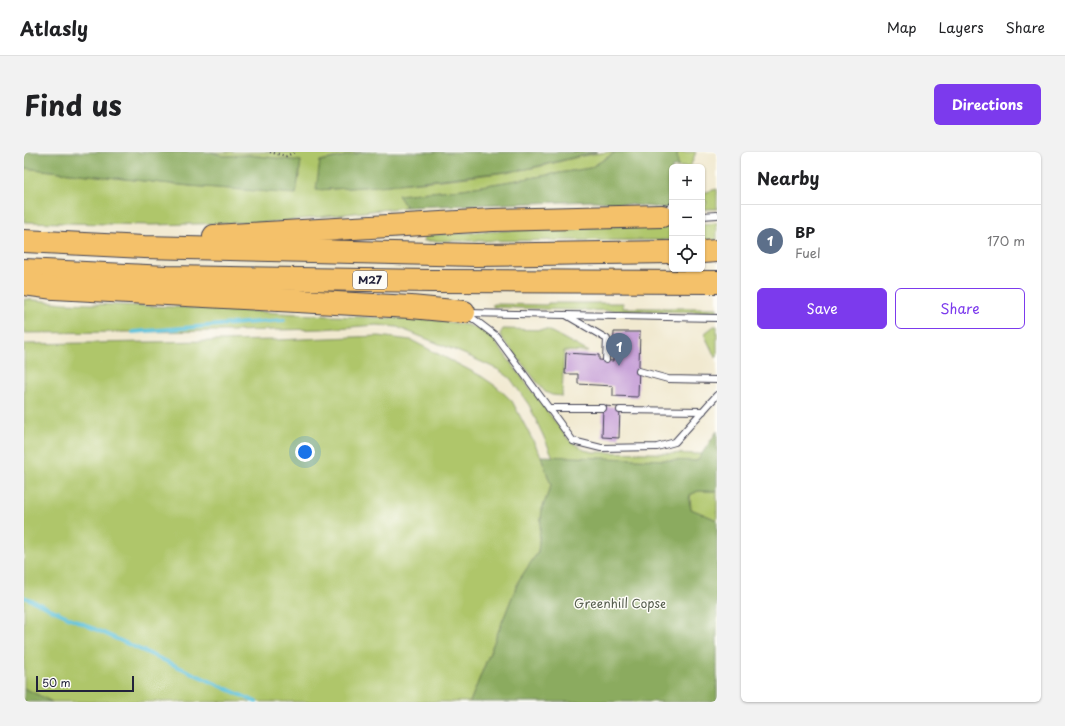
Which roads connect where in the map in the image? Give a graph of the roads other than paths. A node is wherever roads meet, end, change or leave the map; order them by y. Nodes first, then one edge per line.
1 (669, 213) edge
2 (717, 215) edge
3 (705, 216) edge
4 (24, 241) edge
5 (144, 247) junction
6 (717, 251) edge
7 (669, 252) edge
8 (705, 252) edge
9 (24, 270) edge
10 (717, 282) edge
11 (24, 284) edge
12 (464, 312) junction
13 (565, 315) junction
14 (717, 318) edge
15 (606, 360) dead end
16 (639, 372) dead end
17 (717, 380) edge
18 (717, 395) edge
19 (549, 408) junction
20 (603, 408) dead end
21 (620, 410) dead end
22 (703, 411) junction

1 - 5 highway
2 - 3 lane
4 - 5 highway
5 - 7 highway
6 - 8 highway
9 - 10 highway, M27
11 - 12 highway, M27
12 - 13 lane
12 - 19 lane
13 - 14 lane
13 - 15 lane
16 - 17 lane
18 - 22 lane
19 - 20 lane
19 - 22 lane
21 - 22 lane

